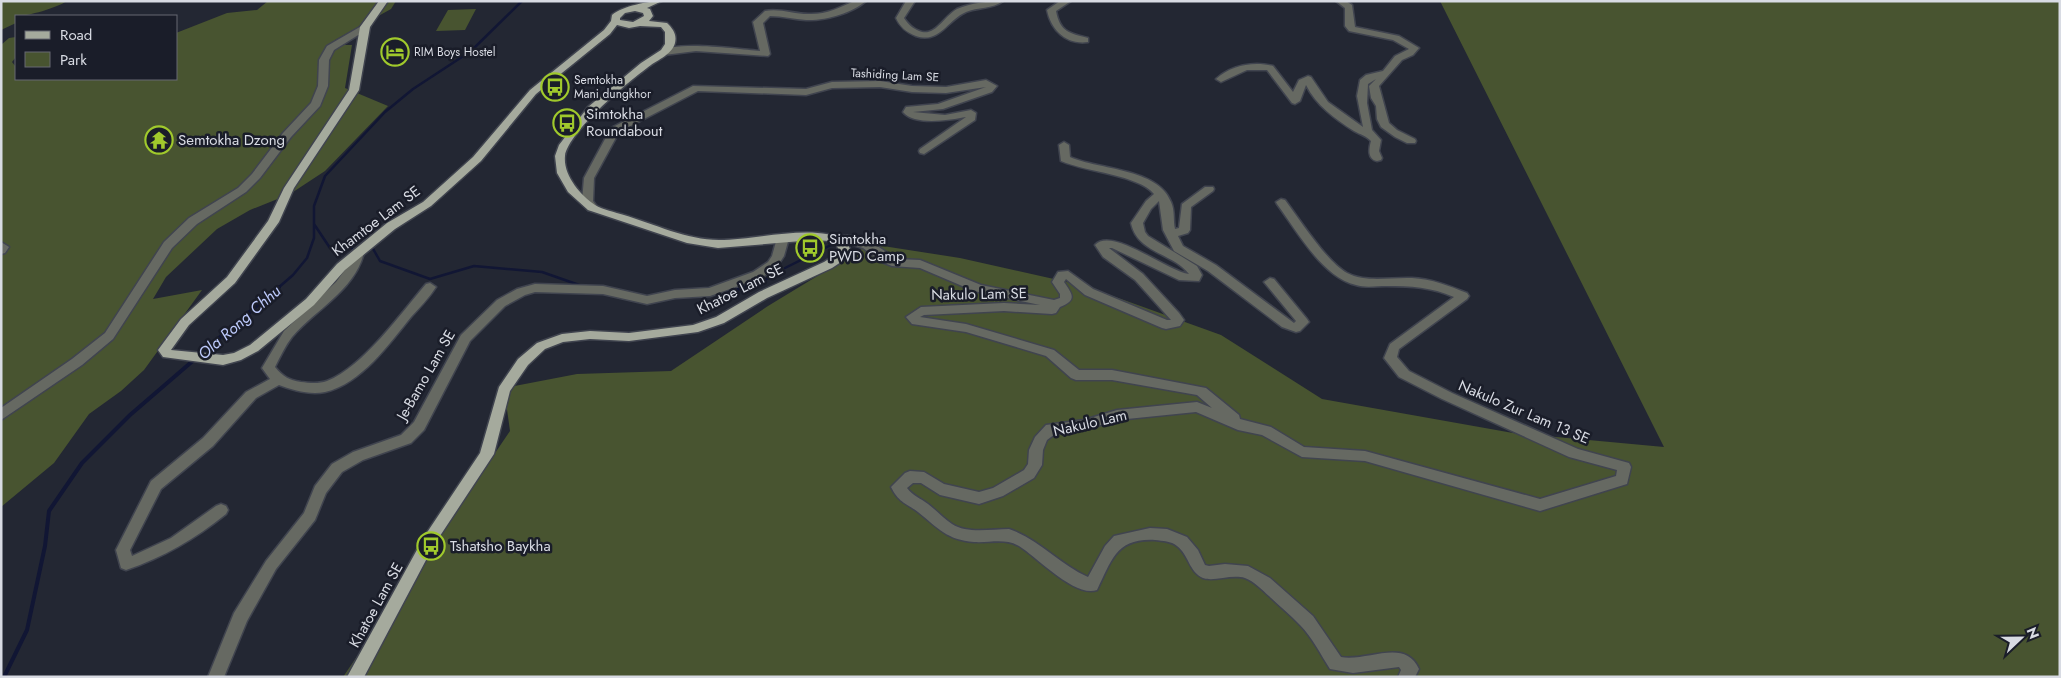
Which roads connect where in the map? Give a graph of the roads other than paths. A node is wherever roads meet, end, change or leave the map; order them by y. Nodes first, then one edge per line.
1 (384, 1) edge
2 (862, 1) edge
3 (911, 1) edge
4 (999, 1) edge
5 (1068, 1) edge
6 (1340, 1) edge
7 (657, 2) edge
8 (649, 15) junction
9 (620, 23) junction
10 (365, 27) junction
11 (1086, 40) dead end
12 (664, 52) junction
13 (1385, 74) junction
14 (1221, 79) dead end
15 (1367, 131) junction
16 (1411, 140) dead end
17 (1064, 145) dead end
18 (924, 151) dead end
19 (1377, 158) dead end
20 (1209, 189) dead end
21 (1161, 196) junction
22 (1282, 202) dead end
23 (592, 208) junction
24 (1169, 230) junction
25 (783, 238) junction
26 (838, 239) junction
27 (358, 253) junction
28 (1270, 282) dead end
29 (430, 287) dead end
30 (1054, 304) junction
31 (278, 380) junction
32 (1, 415) edge
33 (1243, 426) junction
34 (221, 510) dead end
35 (216, 677) edge
36 (355, 677) edge
37 (1406, 677) edge

1 - 10 main road, Khamtoe Lam SE
2 - 12 street
3 - 4 street
5 - 11 street
6 - 13 street
7 - 8 main road
8 - 9 main road
8 - 9 main road
8 - 12 main road
9 - 27 main road, Khamtoe Lam SE
10 - 27 main road, Khamtoe Lam SE
10 - 32 street
12 - 23 main road, Khatoe Lam SE
13 - 15 street
13 - 16 street
14 - 15 street
15 - 19 street
17 - 21 street
18 - 23 street, Tashiding Lam SE
20 - 24 street
21 - 24 street
21 - 30 street
22 - 33 street, Nakulo Zur Lam 13 SE
23 - 25 main road, Khatoe Lam SE
24 - 28 street
25 - 26 main road, Khatoe Lam SE
25 - 35 street, Je-Bamo Lam SE
26 - 30 street, Nakulo Lam SE
26 - 36 main road, Khatoe Lam SE
27 - 31 street
29 - 31 street
30 - 33 street, Nakulo Lam SE
31 - 34 street
33 - 37 street, Nakulo Lam

